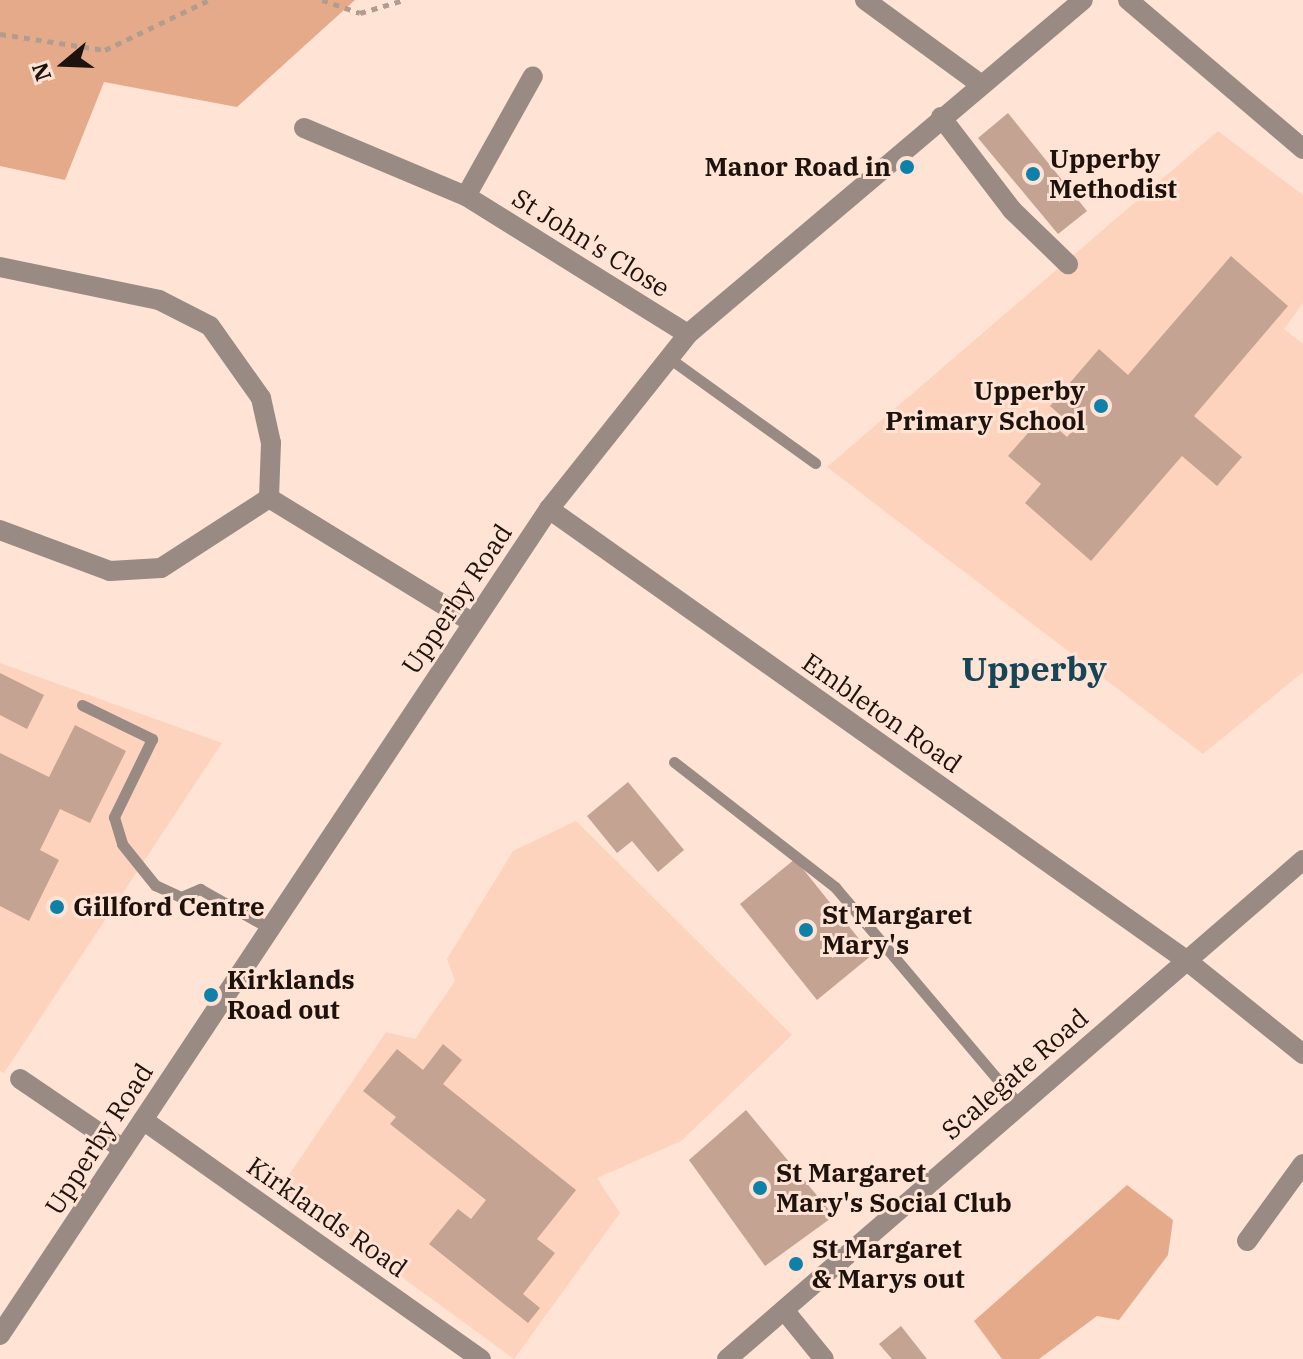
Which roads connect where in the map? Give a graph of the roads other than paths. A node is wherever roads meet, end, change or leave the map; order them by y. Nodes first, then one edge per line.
1 (865, 0) edge
2 (1083, 0) edge
3 (1128, 0) edge
4 (533, 76) dead end
5 (979, 83) junction
6 (941, 117) junction
7 (304, 128) dead end
8 (1303, 149) edge
9 (466, 196) junction
10 (1068, 264) dead end
11 (0, 267) edge
12 (688, 334) junction
13 (669, 358) junction
14 (815, 463) dead end
15 (269, 498) junction
16 (549, 509) junction
17 (0, 530) edge
18 (471, 622) junction
19 (82, 705) dead end
20 (674, 762) dead end
21 (1303, 860) edge
22 (269, 928) junction
23 (1186, 960) junction
24 (1303, 1054) edge
25 (20, 1079) dead end
26 (1019, 1105) junction
27 (143, 1120) junction
28 (123, 1149) junction
29 (1303, 1164) edge
30 (1247, 1241) dead end
31 (784, 1310) junction
32 (0, 1335) edge
33 (481, 1359) edge
34 (727, 1359) edge
35 (824, 1359) edge

1 - 5 street
2 - 5 street, Upperby Road
3 - 8 street
4 - 9 street
5 - 6 street, Upperby Road
6 - 10 street
6 - 12 street, Upperby Road
7 - 9 street, St John's Close
9 - 12 street, St John's Close
11 - 15 street
12 - 13 street, Upperby Road
13 - 14 lane
13 - 16 street, Upperby Road
15 - 17 street
15 - 18 street
16 - 18 street, Upperby Road
16 - 23 street, Embleton Road
18 - 22 street, Upperby Road
19 - 22 lane
20 - 26 lane
21 - 23 street, Scalegate Road
22 - 27 street, Upperby Road
23 - 24 street, Embleton Road
23 - 26 street, Scalegate Road
25 - 28 street
26 - 31 street, Scalegate Road
27 - 28 street, Upperby Road
27 - 33 street, Kirklands Road
28 - 32 street, Upperby Road
29 - 30 street
31 - 34 street, Scalegate Road
31 - 35 street

